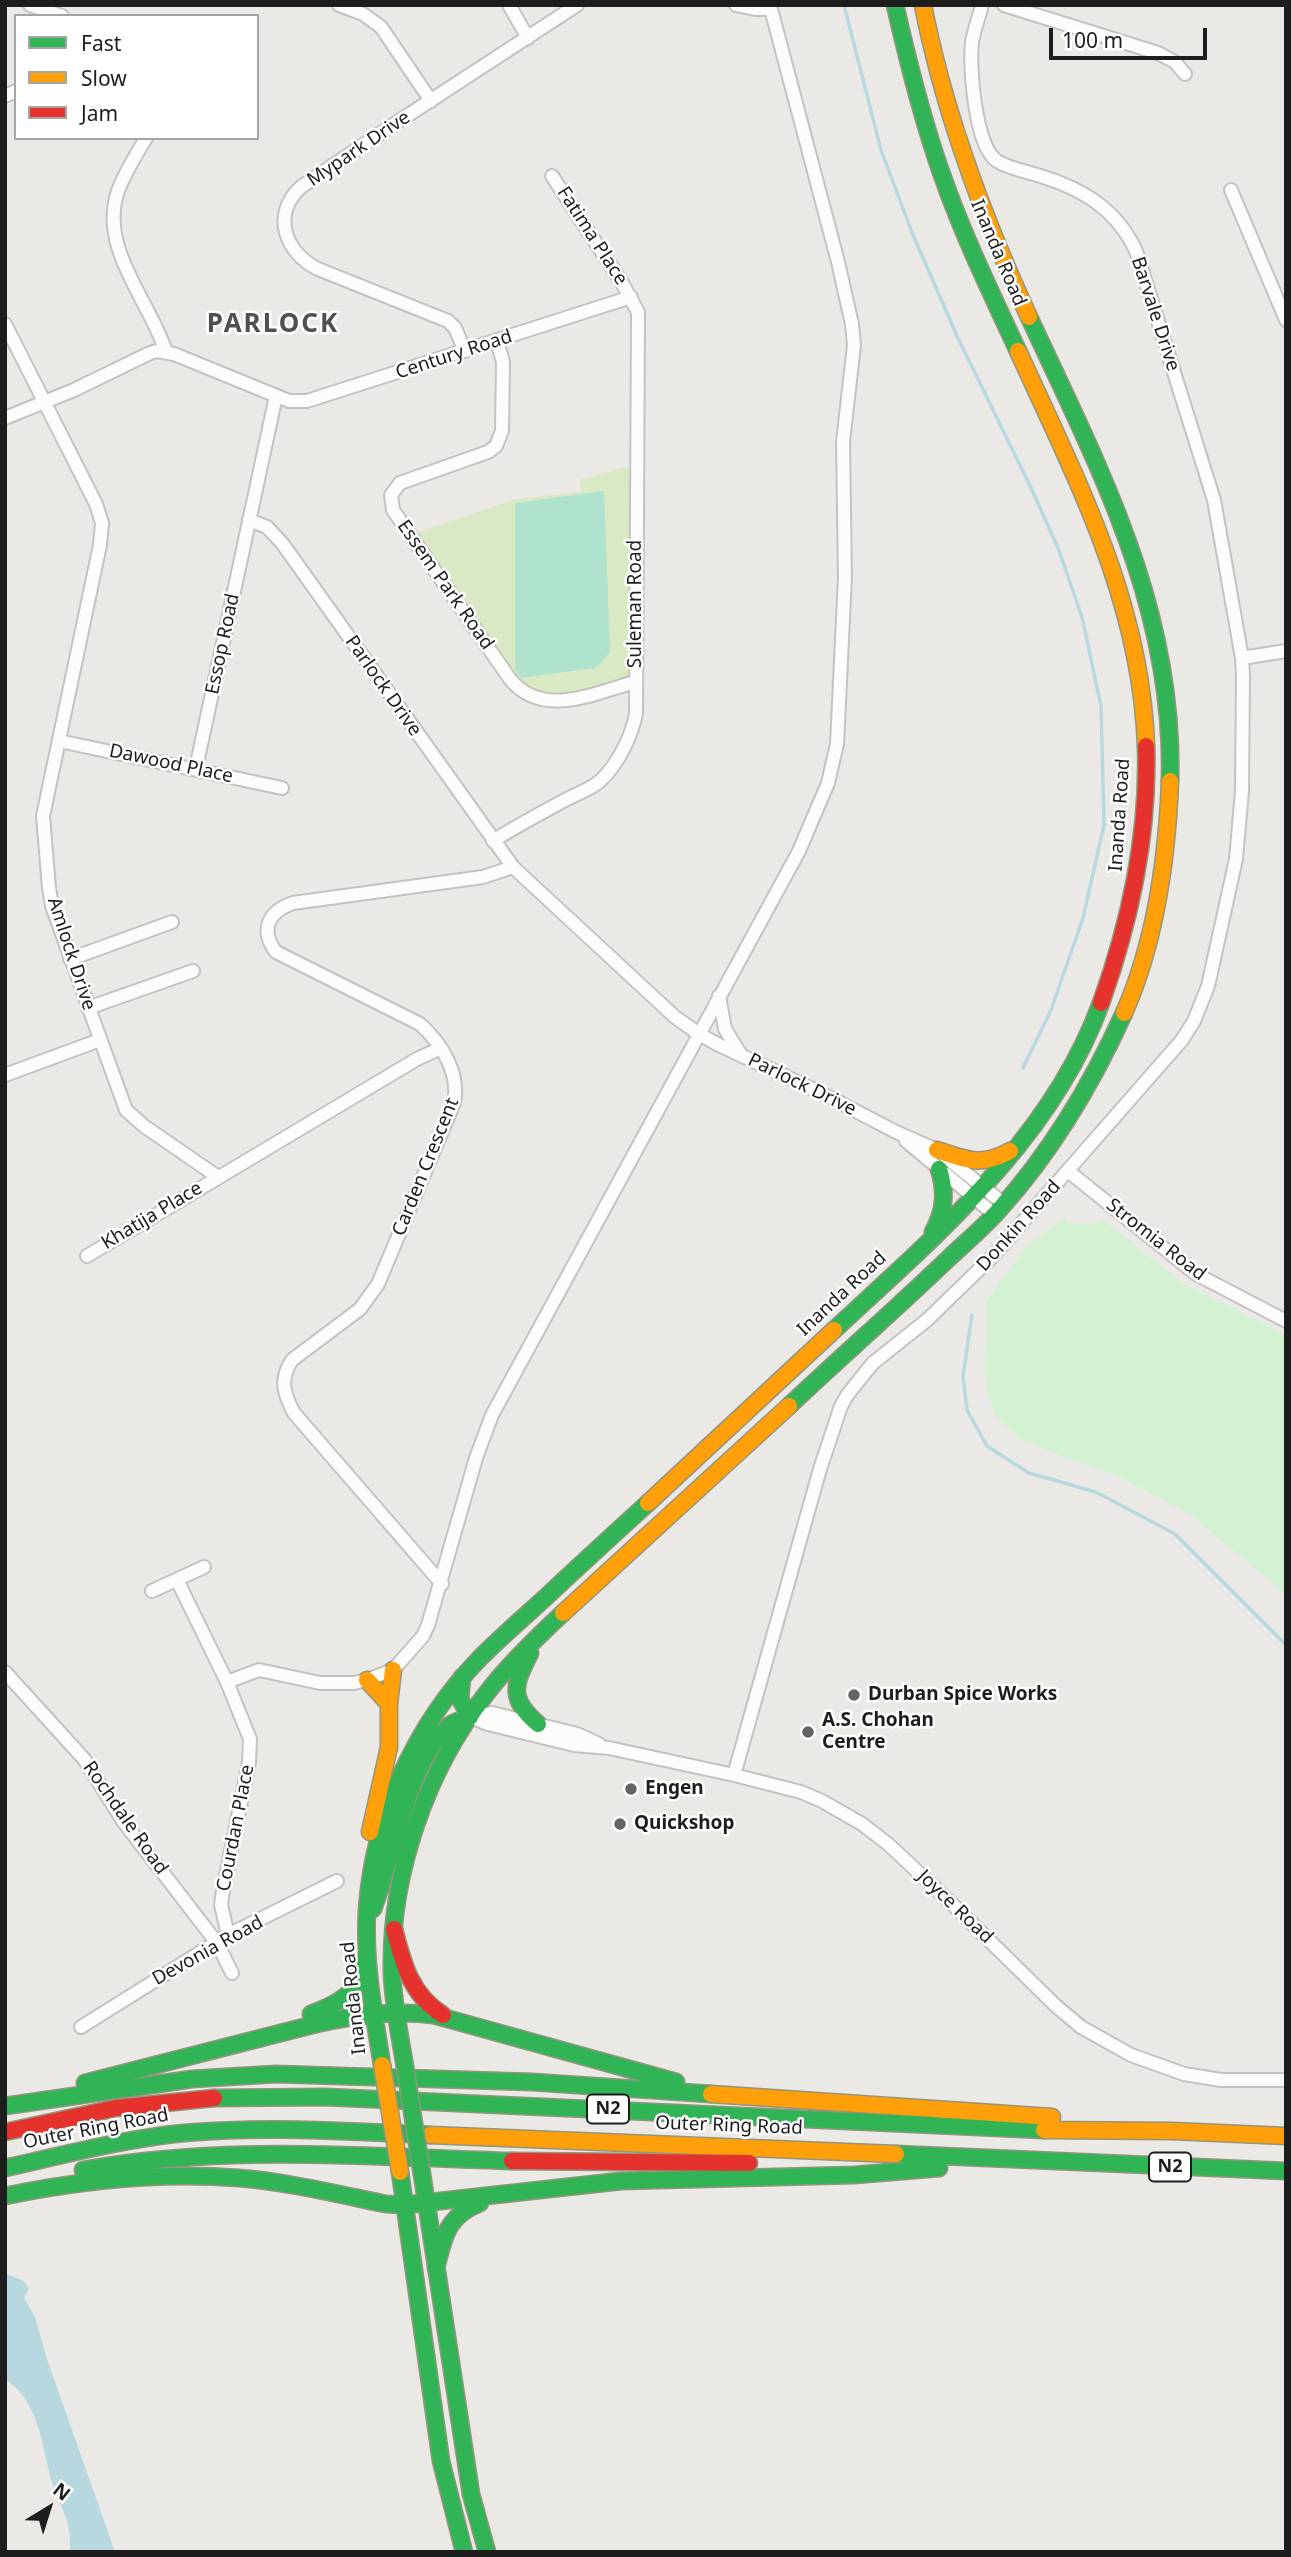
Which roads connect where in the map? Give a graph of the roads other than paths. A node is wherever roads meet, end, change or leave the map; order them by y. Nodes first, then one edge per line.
1 (30, 5) edge
2 (339, 5) edge
3 (509, 5) edge
4 (577, 5) edge
5 (736, 5) edge
6 (895, 5) edge
7 (923, 5) edge
8 (982, 5) edge
9 (1004, 5) edge
10 (771, 7) edge
11 (56, 14) edge
12 (528, 37) junction
13 (1185, 74) dead end
14 (431, 101) junction
15 (145, 140) edge
16 (552, 176) dead end
17 (1231, 190) dead end
18 (631, 297) junction
19 (1286, 320) edge
20 (5, 324) edge
21 (497, 341) junction
22 (465, 351) junction
23 (166, 352) junction
24 (276, 396) junction
25 (44, 401) junction
26 (5, 418) edge
27 (249, 520) junction
28 (1286, 651) edge
29 (1242, 658) junction
30 (635, 682) junction
31 (59, 741) junction
32 (196, 768) junction
33 (282, 788) dead end
34 (493, 841) junction
35 (513, 867) junction
36 (172, 922) dead end
37 (70, 959) junction
38 (193, 971) dead end
39 (719, 996) junction
40 (88, 1008) junction
41 (699, 1034) junction
42 (100, 1040) junction
43 (441, 1048) junction
44 (741, 1055) junction
45 (5, 1075) edge
46 (896, 1132) junction
47 (1020, 1144) junction
48 (937, 1150) junction
49 (939, 1170) junction
50 (1068, 1171) junction
51 (218, 1177) junction
52 (980, 1192) junction
53 (999, 1209) junction
54 (927, 1244) junction
55 (87, 1256) dead end
56 (1286, 1321) edge
57 (204, 1567) dead end
58 (177, 1580) junction
59 (442, 1584) junction
60 (152, 1591) dead end
61 (535, 1641) junction
62 (393, 1670) junction
63 (5, 1672) edge
64 (462, 1676) junction
65 (368, 1681) junction
66 (227, 1682) junction
67 (389, 1704) junction
68 (470, 1717) junction
69 (538, 1724) junction
70 (609, 1748) junction
71 (734, 1775) junction
72 (338, 1881) dead end
73 (367, 1921) junction
74 (394, 1929) junction
75 (223, 1939) junction
76 (367, 1954) junction
77 (232, 1973) dead end
78 (396, 2011) junction
79 (374, 2012) junction
80 (453, 2021) junction
81 (81, 2027) dead end
82 (216, 2047) junction
83 (1286, 2080) edge
84 (729, 2094) junction
85 (40, 2098) junction
86 (5, 2104) edge
87 (1172, 2131) junction
88 (5, 2132) edge
89 (1286, 2136) edge
90 (1054, 2163) junction
91 (5, 2168) edge
92 (933, 2168) junction
93 (1286, 2171) edge
94 (61, 2181) junction
95 (509, 2194) junction
96 (7, 2196) edge
97 (426, 2204) junction
98 (404, 2205) junction
99 (436, 2268) junction
100 (464, 2552) edge
101 (487, 2552) edge

1 - 11 street
2 - 14 street
3 - 12 street
4 - 12 street, Mypark Drive
5 - 10 street
6 - 47 main road, Inanda Road
7 - 53 main road, Inanda Road
8 - 29 street, Barvale Drive
9 - 13 street
10 - 39 street
12 - 14 street, Mypark Drive
14 - 22 street, Mypark Drive
15 - 23 street
16 - 18 street, Fatima Place
17 - 19 street
18 - 21 street, Century Road
18 - 30 street, Suleman Road
20 - 25 street, Amlock Drive
21 - 22 street, Century Road
21 - 30 street, Essem Park Road
22 - 24 street, Century Road
23 - 24 street
23 - 25 street
24 - 27 street
25 - 26 street
25 - 31 street, Amlock Drive
27 - 32 street, Essop Road
27 - 34 street, Parlock Drive
28 - 29 street
29 - 50 street, Donkin Road
30 - 34 street, Suleman Road
31 - 32 street, Dawood Place
31 - 37 street, Amlock Drive
32 - 33 street, Dawood Place
34 - 35 street, Parlock Drive
35 - 41 street, Parlock Drive
35 - 43 street, Carden Crescent
36 - 37 street
37 - 40 street, Amlock Drive
38 - 40 street
39 - 41 street
39 - 44 street
40 - 42 street, Amlock Drive
41 - 44 street, Parlock Drive
41 - 59 street
42 - 45 street
42 - 51 street, Amlock Drive
43 - 51 street
43 - 59 street, Carden Crescent
44 - 46 street, Parlock Drive
46 - 48 street, Parlock Drive
46 - 49 street, Parlock Drive
47 - 48 main road
47 - 52 main road, Inanda Road
48 - 52 street, Parlock Drive
49 - 52 street, Parlock Drive
49 - 54 main road
50 - 56 street, Stromia Road
50 - 71 street, Donkin Road
51 - 55 street, Khatija Place
52 - 53 street, Parlock Drive
52 - 54 main road, Inanda Road
53 - 61 main road, Inanda Road
54 - 64 main road, Inanda Road
57 - 58 street
58 - 60 street
58 - 66 street, Courdan Place
59 - 62 street
61 - 68 main road, Inanda Road
61 - 69 main road
62 - 65 street
62 - 67 main road
63 - 75 street, Rochdale Road
64 - 68 main road
64 - 73 main road, Inanda Road
65 - 66 street
65 - 67 main road
66 - 75 street, Courdan Place
67 - 73 main road
68 - 69 street, Joyce Road
68 - 70 street, Joyce Road
68 - 73 main road
68 - 74 main road, Inanda Road
69 - 70 street, Joyce Road
70 - 71 street, Joyce Road
71 - 83 street, Joyce Road
72 - 75 street, Devonia Road
73 - 76 main road, Inanda Road
74 - 78 main road, Inanda Road
74 - 80 main road
75 - 77 street, Rochdale Road
75 - 81 street, Devonia Road
76 - 79 main road, Inanda Road
76 - 82 main road
78 - 79 main road
78 - 80 main road
78 - 97 main road, Inanda Road, bridge
79 - 82 main road
79 - 98 main road, Inanda Road, bridge
80 - 84 main road
82 - 85 main road
84 - 85 main road
84 - 87 main road
85 - 86 main road
87 - 88 main road, Outer Ring Road / N2
87 - 89 main road, Outer Ring Road / N2
90 - 91 main road, Outer Ring Road / N2
90 - 92 main road
90 - 93 main road, Outer Ring Road / N2
92 - 94 main road
92 - 95 main road
94 - 96 main road
94 - 98 main road
95 - 97 main road
95 - 99 main road
97 - 98 main road
97 - 99 main road, Inanda Road
98 - 100 main road, Inanda Road
99 - 101 main road, Inanda Road

